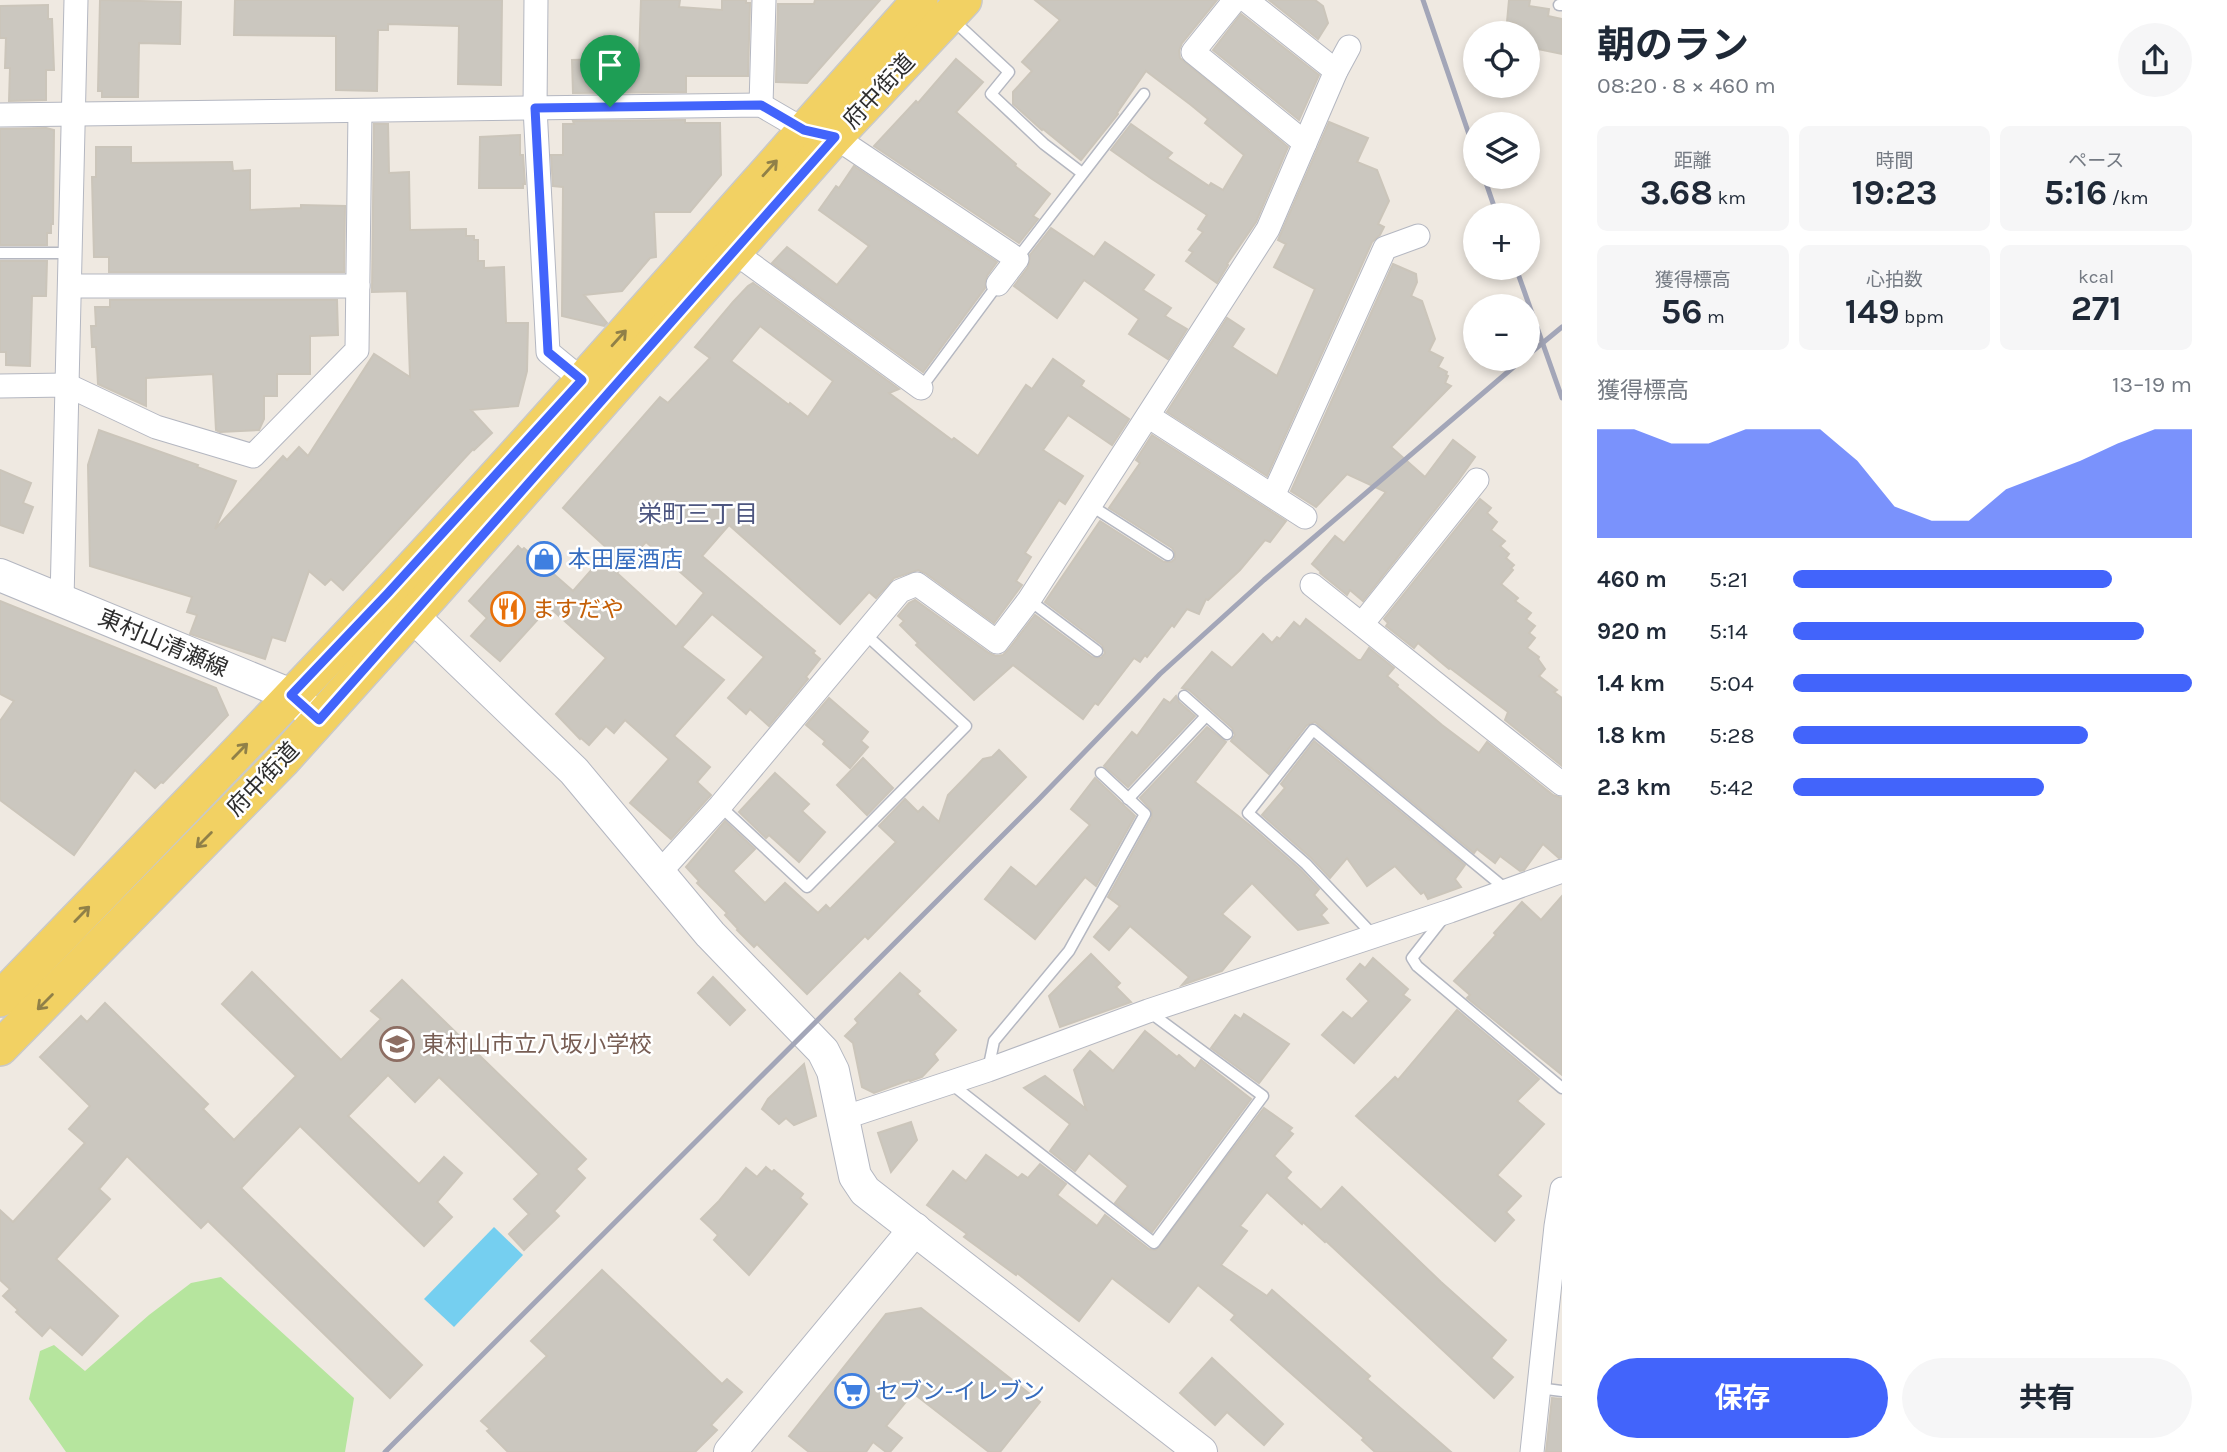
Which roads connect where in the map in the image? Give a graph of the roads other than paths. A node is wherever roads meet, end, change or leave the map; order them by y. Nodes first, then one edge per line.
1 (76, 0) edge
2 (536, 0) edge
3 (764, 0) edge
4 (1235, 0) edge
5 (1245, 0) edge
6 (943, 6) edge
7 (1349, 47) dead end
8 (1336, 71) junction
9 (1144, 94) dead end
10 (761, 105) junction
11 (535, 108) junction
12 (360, 111) junction
13 (0, 115) edge
14 (73, 115) junction
15 (819, 133) junction
16 (1305, 143) junction
17 (1082, 173) junction
18 (1418, 236) dead end
19 (734, 252) junction
20 (0, 253) edge
21 (72, 253) junction
22 (1017, 259) junction
23 (998, 284) joint
24 (70, 286) junction
25 (358, 286) junction
26 (582, 380) junction
27 (67, 385) junction
28 (0, 386) edge
29 (921, 388) joint
30 (1148, 416) junction
31 (1477, 480) dead end
32 (1273, 496) junction
33 (1090, 505) junction
34 (1305, 517) dead end
35 (1168, 555) dead end
36 (0, 575) edge
37 (1312, 585) dead end
38 (62, 600) junction
39 (1029, 600) junction
40 (401, 604) junction
41 (1362, 624) junction
42 (864, 633) junction
43 (1097, 650) dead end
44 (291, 695) junction
45 (1184, 696) dead end
46 (1206, 716) junction
47 (319, 720) junction
48 (1227, 734) dead end
49 (1101, 773) dead end
50 (1562, 784) edge
51 (1129, 799) junction
52 (720, 806) junction
53 (1562, 871) edge
54 (659, 873) junction
55 (1507, 890) junction
56 (1450, 911) junction
57 (1373, 935) junction
58 (0, 999) edge
59 (1148, 1011) junction
60 (0, 1048) edge
61 (989, 1070) junction
62 (948, 1082) junction
63 (1562, 1088) edge
64 (843, 1118) junction
65 (1562, 1189) edge
66 (915, 1229) junction
67 (1556, 1281) edge
68 (1538, 1388) junction
69 (1562, 1391) edge
70 (730, 1452) edge
71 (1201, 1452) edge
72 (1532, 1452) edge

1 - 14 street
2 - 11 street
3 - 10 street
4 - 16 street
5 - 8 street
6 - 15 main road, 府中街道
6 - 17 lane
7 - 8 street
8 - 16 street
9 - 17 lane
10 - 11 street
10 - 15 street
11 - 12 street
11 - 26 street
12 - 14 street
12 - 25 street
13 - 14 street
14 - 21 street
15 - 19 main road, 府中街道
15 - 22 street
26 -> 15 main road, 府中街道
16 - 30 street
17 - 22 lane
18 - 32 street
19 - 29 street
19 - 40 main road, 府中街道
20 - 21 lane
21 - 24 street
22 - 23 street
23 - 29 lane
24 - 25 street
24 - 27 street
25 - 27 street
26 - 40 main road, 府中街道
27 - 28 street
27 - 38 street
30 - 32 street
30 - 33 street
31 - 41 street
32 - 34 street
33 - 35 lane
33 - 39 street
36 - 38 street, 東村山清瀬線
37 - 41 street
38 - 44 street, 東村山清瀬線
39 - 42 street
39 - 43 lane
40 - 44 main road, 府中街道
40 - 47 main road, 府中街道
40 - 54 street
41 - 50 street
42 - 52 street
42 - 52 lane
44 - 47 street, 東村山清瀬線
58 -> 44 main road, 府中街道
45 - 46 lane
46 - 48 lane
46 - 51 lane
47 -> 60 main road, 府中街道
49 - 51 lane
51 - 61 lane
52 - 54 street
53 - 55 street
54 - 64 street
55 - 56 street
55 - 57 lane
56 - 57 street
56 - 63 lane
57 - 59 street
59 - 61 street
59 - 62 lane
61 - 62 street
62 - 64 street
64 - 66 street
65 - 67 street
66 - 70 street
66 - 71 street
67 - 68 street
68 - 69 lane
68 - 72 street

